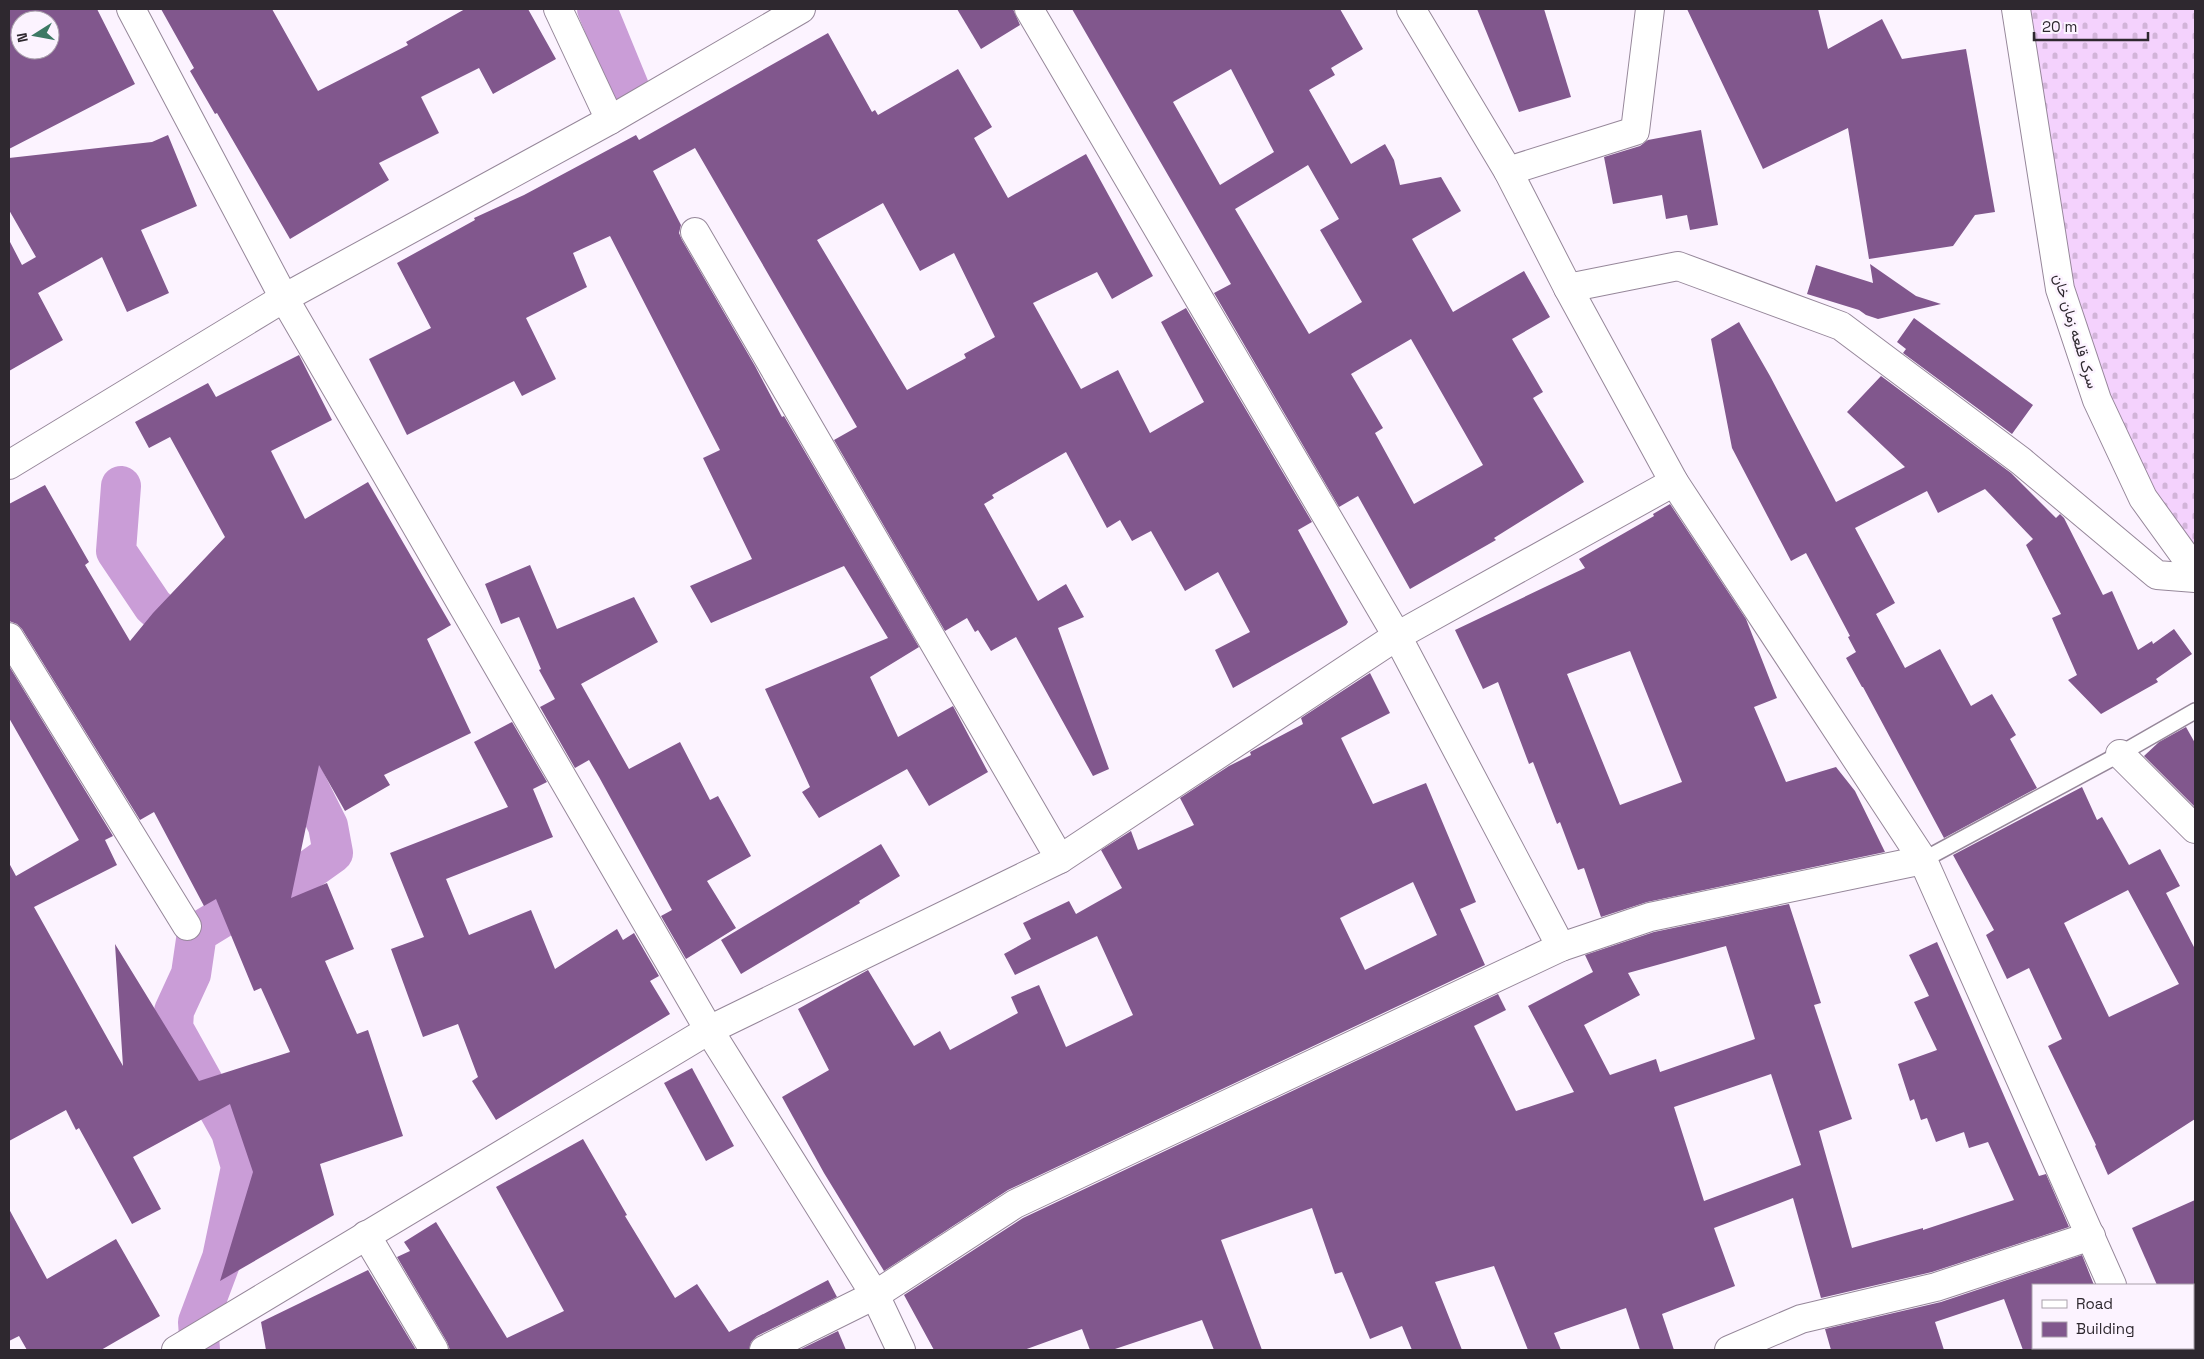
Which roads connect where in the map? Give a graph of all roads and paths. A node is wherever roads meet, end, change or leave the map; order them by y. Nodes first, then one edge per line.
1 (132, 9) edge
2 (558, 9) edge
3 (801, 9) edge
4 (1029, 9) edge
5 (1411, 9) edge
6 (1650, 9) edge
7 (2016, 9) edge
8 (610, 120) junction
9 (1508, 171) junction
10 (695, 232) dead end
11 (1568, 288) junction
12 (284, 298) junction
13 (9, 465) edge
14 (1674, 482) junction
15 (2195, 570) edge
16 (2195, 578) edge
17 (1397, 636) junction
18 (9, 638) edge
19 (2195, 711) edge
20 (2120, 754) junction
21 (2195, 829) edge
22 (1060, 859) junction
23 (1923, 860) junction
24 (187, 926) dead end
25 (1561, 947) junction
26 (708, 1030) junction
27 (366, 1235) junction
28 (2091, 1236) junction
29 (2112, 1284) edge
30 (874, 1294) junction
31 (176, 1350) edge
32 (434, 1350) edge
33 (764, 1350) edge
34 (902, 1350) edge
35 (1729, 1350) edge

1 - 12 street
2 - 8 street
3 - 8 street
4 - 17 street
5 - 9 street
6 - 9 street
7 - 15 street, سرک قلعه زمان خان
8 - 12 street
9 - 11 street
10 - 22 street
11 - 14 street
11 - 16 street
12 - 13 street
12 - 26 street
14 - 17 street
14 - 23 street
17 - 22 street
17 - 25 street
18 - 24 street
19 - 20 lane
20 - 21 street
20 - 23 lane
22 - 26 street
23 - 25 street
23 - 28 street
25 - 30 street
26 - 27 street
26 - 30 street
27 - 31 street
27 - 32 street
28 - 29 street
28 - 35 street
30 - 33 street
30 - 34 street

